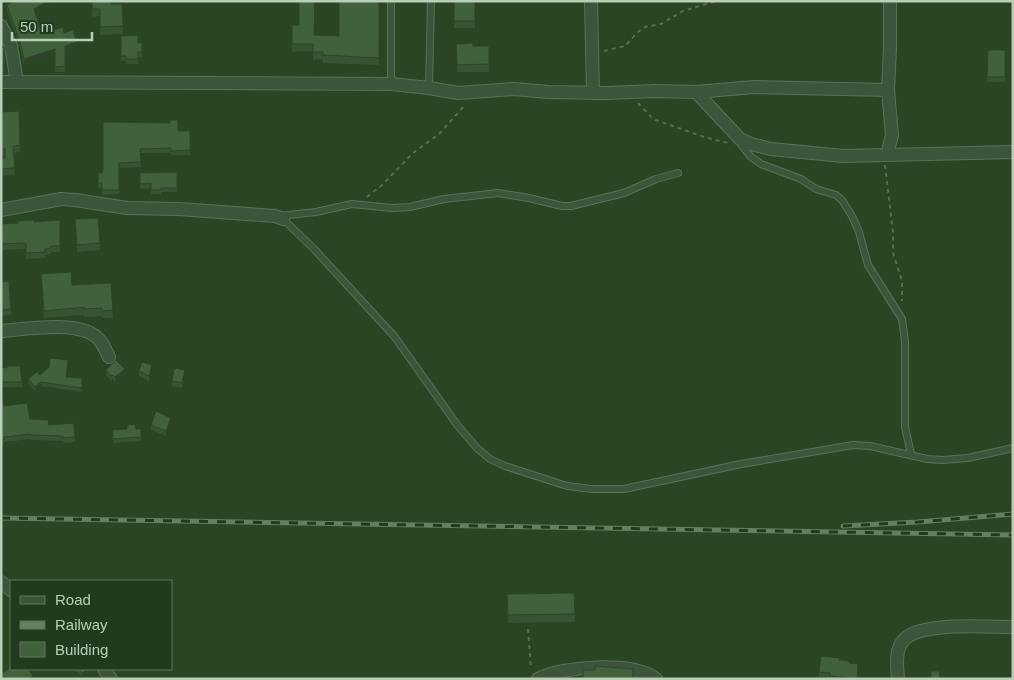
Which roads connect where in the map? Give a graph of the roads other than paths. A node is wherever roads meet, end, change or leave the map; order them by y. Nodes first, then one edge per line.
1 (391, 1) edge
2 (431, 1) edge
3 (591, 1) edge
4 (890, 1) edge
5 (1, 26) edge
6 (1, 82) edge
7 (17, 82) junction
8 (391, 84) junction
9 (429, 88) junction
10 (888, 90) junction
11 (696, 92) junction
12 (593, 93) junction
13 (892, 135) junction
14 (741, 144) road end
15 (1013, 152) edge
16 (886, 155) junction
17 (906, 155) junction
18 (678, 173) dead end
19 (1, 210) edge
20 (279, 218) junction
21 (1, 331) edge
22 (109, 357) dead end
23 (1013, 448) edge
24 (911, 454) junction
25 (1013, 627) edge
26 (535, 676) edge
27 (656, 679) edge
28 (898, 679) edge

1 - 8 lane
2 - 9 lane
3 - 12 street
4 - 10 street
5 - 7 street
6 - 7 street
7 - 8 street
8 - 9 street
9 - 12 street
10 - 11 street
10 - 13 street
11 - 12 street
11 - 16 street
13 - 16 street
13 - 17 street
14 - 24 lane
15 - 17 street
16 - 17 street
18 - 20 lane
19 - 20 street
20 - 24 lane
21 - 22 street
23 - 24 lane
25 - 28 street
26 - 27 street

